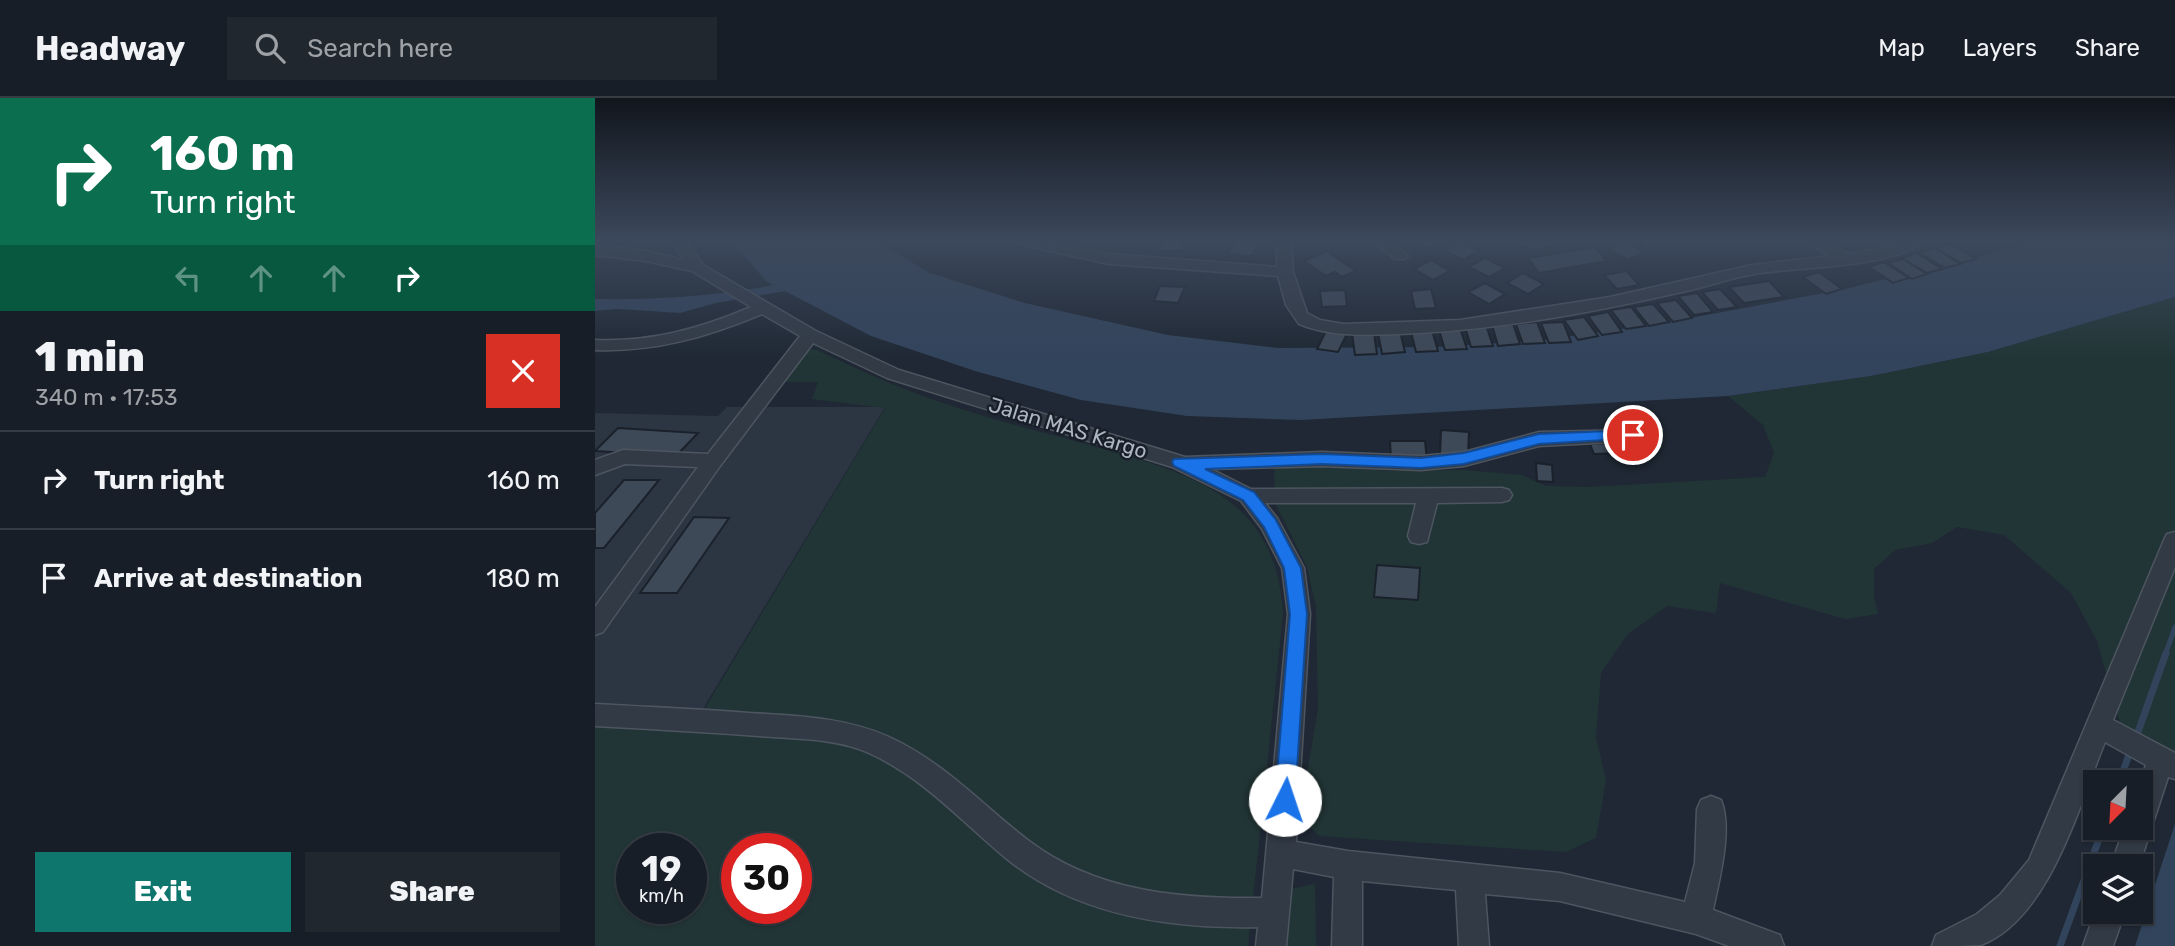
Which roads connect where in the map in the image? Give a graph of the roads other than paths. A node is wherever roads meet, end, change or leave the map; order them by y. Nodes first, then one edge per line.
1 (716, 280) edge
2 (1287, 280) edge
3 (1708, 280) edge
4 (747, 299) junction
5 (810, 335) junction
6 (596, 347) edge
7 (1633, 435) dead end
8 (713, 460) junction
9 (1179, 462) junction
10 (595, 468) edge
11 (1428, 495) junction
12 (1502, 495) dead end
13 (1248, 496) junction
14 (1419, 536) dead end
15 (2175, 540) edge
16 (595, 625) edge
17 (595, 715) edge
18 (2098, 725) junction
19 (2168, 763) edge
20 (2153, 794) edge
21 (1711, 808) dead end
22 (1281, 853) junction
23 (1348, 865) junction
24 (1469, 877) junction
25 (1274, 912) junction
26 (1696, 919) junction
27 (2106, 924) edge
28 (1271, 946) edge
29 (1347, 946) edge
30 (1473, 946) edge
31 (1769, 946) edge
32 (1947, 946) edge
33 (2098, 946) edge

1 - 4 street, Jalan MAS Kargo
2 - 3 street
4 - 5 street, Jalan MAS Kargo
4 - 6 street
5 - 8 street
5 - 9 street, Jalan MAS Kargo
7 - 9 street
8 - 10 street
8 - 16 street
9 - 13 street, Jalan MAS Kargo
11 - 12 street
11 - 13 street
11 - 14 street
13 - 22 street, Jalan MAS Kargo
15 - 18 street
17 - 25 street
18 - 19 street
18 - 32 street
19 - 20 street
21 - 26 street
22 - 23 street
22 - 25 street, Jalan MAS Kargo
23 - 24 street
23 - 29 street
24 - 26 street
24 - 30 street
25 - 28 street, Jalan MAS Kargo
26 - 31 street
27 - 33 street

